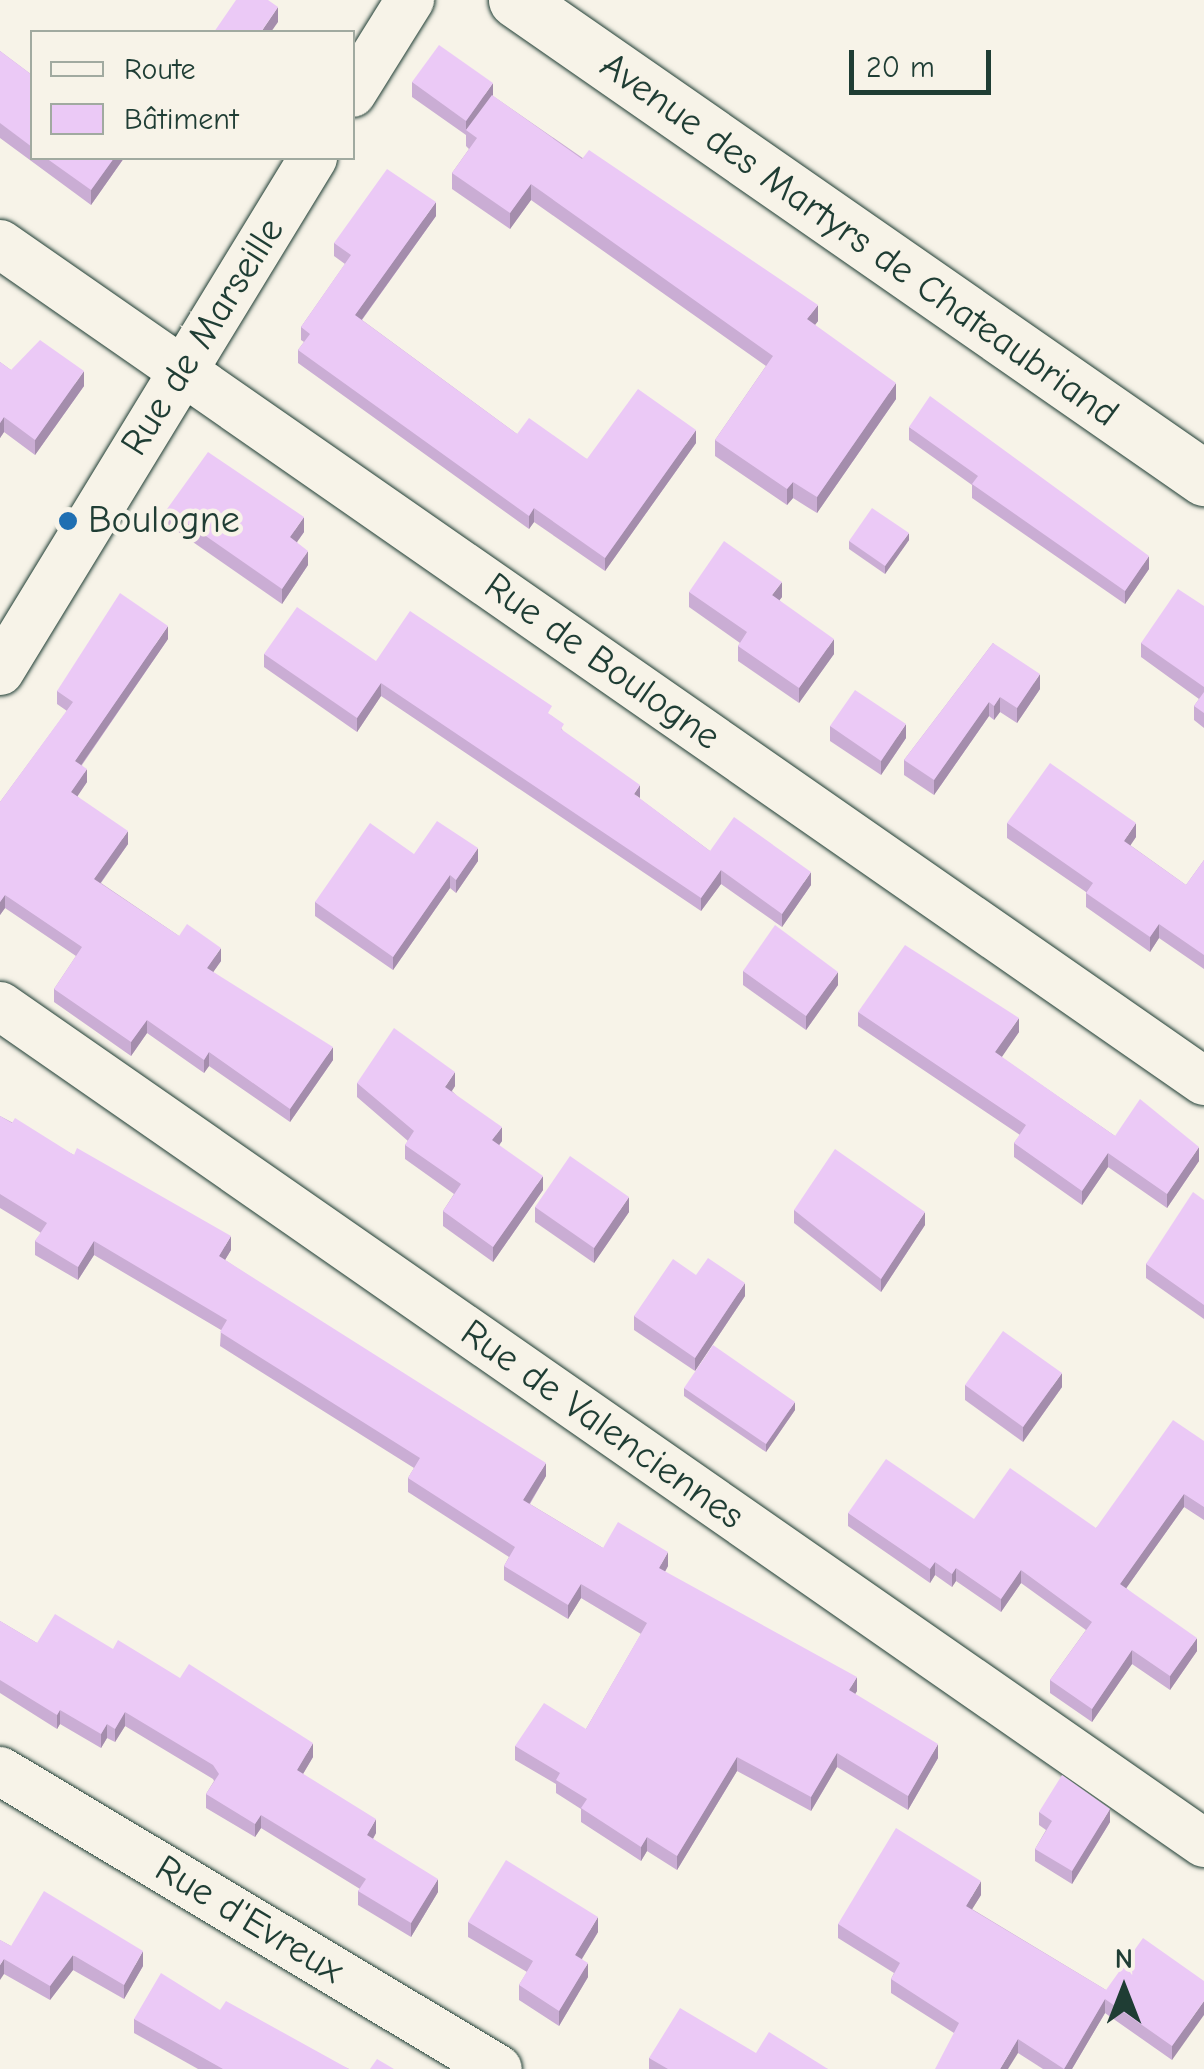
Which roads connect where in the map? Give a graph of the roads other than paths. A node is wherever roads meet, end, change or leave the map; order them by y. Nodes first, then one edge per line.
1 (410, 0) edge
2 (516, 0) edge
3 (355, 89) edge
4 (312, 160) edge
5 (0, 244) edge
6 (182, 370) junction
7 (1204, 478) edge
8 (0, 671) edge
9 (0, 1006) edge
10 (1204, 1080) edge
11 (0, 1771) edge
12 (1204, 1843) edge
13 (498, 2069) edge

1 - 3 street
2 - 7 street, Avenue des Martyrs de Chateaubriand
4 - 6 street, Rue de Marseille
5 - 6 street, Rue de Boulogne
6 - 8 street, Rue de Marseille
6 - 10 street, Rue de Boulogne
9 - 12 street, Rue de Valenciennes
11 - 13 street, Rue d'Evreux

